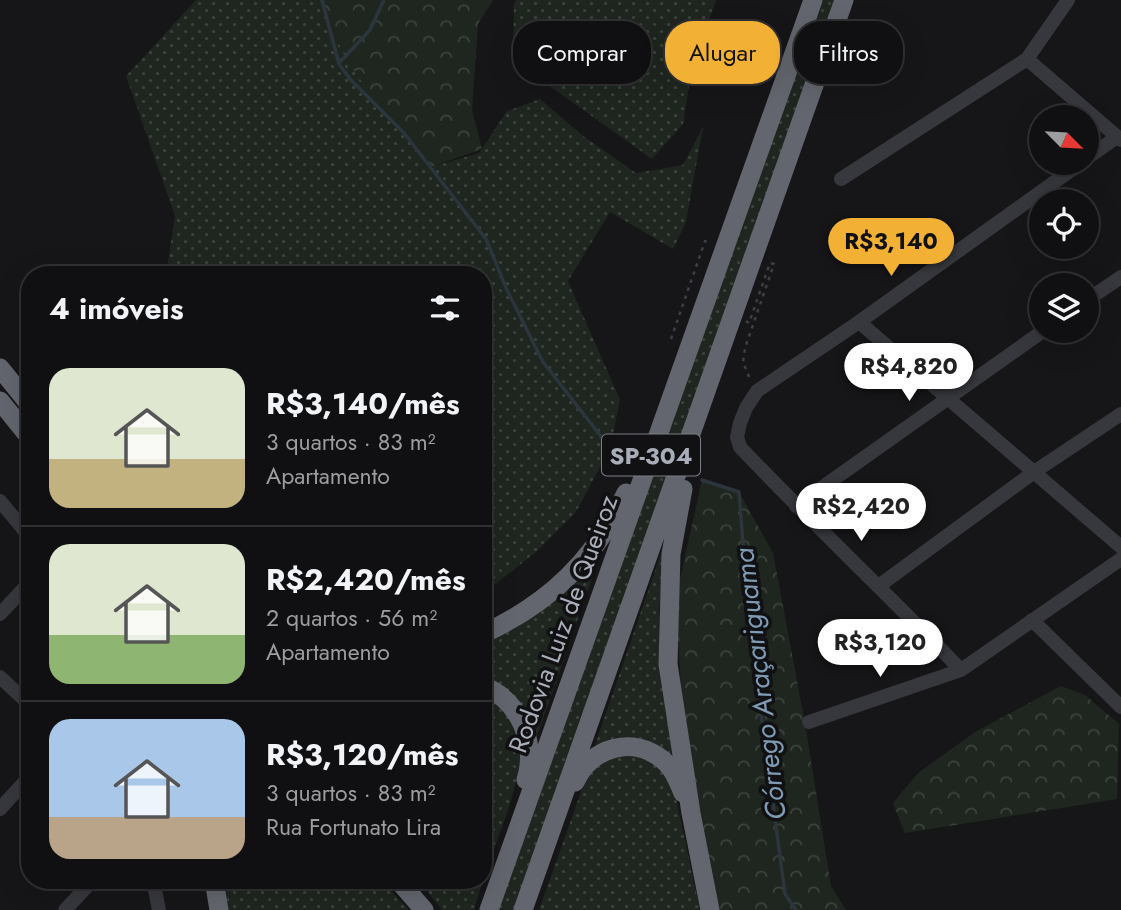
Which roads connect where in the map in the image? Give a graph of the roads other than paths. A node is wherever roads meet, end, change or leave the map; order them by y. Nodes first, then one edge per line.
1 (813, 0) edge
2 (844, 0) edge
3 (1068, 0) edge
4 (1027, 59) junction
5 (1119, 139) edge
6 (1099, 151) edge
7 (1064, 175) edge
8 (841, 179) dead end
9 (760, 239) junction
10 (1121, 277) edge
11 (1099, 292) edge
12 (859, 322) junction
13 (693, 337) junction
14 (1029, 341) edge
15 (0, 368) edge
16 (21, 394) edge
17 (947, 397) junction
18 (0, 401) edge
19 (1121, 414) edge
20 (21, 427) edge
21 (1034, 472) junction
22 (0, 501) edge
23 (796, 506) junction
24 (21, 526) edge
25 (1121, 547) edge
26 (1121, 559) edge
27 (880, 585) junction
28 (21, 592) edge
29 (0, 614) edge
30 (1032, 620) junction
31 (492, 629) edge
32 (961, 670) junction
33 (0, 677) edge
34 (492, 691) edge
35 (21, 697) edge
36 (1121, 707) edge
37 (809, 722) dead end
38 (21, 786) edge
39 (0, 808) edge
40 (691, 813) junction
41 (547, 843) junction
42 (85, 889) edge
43 (155, 889) edge
44 (216, 889) edge
45 (406, 889) edge
46 (65, 910) edge
47 (159, 910) edge
48 (219, 910) edge
49 (424, 910) edge
50 (488, 910) edge
51 (523, 910) edge
52 (710, 910) edge

1 - 13 highway, Rodovia Luiz de Queiroz / SP-304
2 - 9 highway, SP-304
3 - 4 street
4 - 5 street
4 - 8 street
5 - 6 street
7 - 12 street
9 - 40 highway
9 - 41 highway, SP-304
10 - 11 street
12 - 17 street
12 - 23 street
13 - 31 highway
13 - 50 highway, Rodovia Luiz de Queiroz / SP-304
14 - 17 street
15 - 16 highway
17 - 21 street
17 - 23 street
18 - 20 highway
19 - 21 street
21 - 25 street
21 - 27 street
22 - 24 street
23 - 27 street
26 - 30 street
27 - 32 street
28 - 29 street
30 - 32 street
30 - 36 street
32 - 37 street
33 - 35 street
34 - 50 highway
38 - 39 street
40 - 41 highway
40 - 52 highway
41 - 51 highway, SP-304
42 - 46 street
43 - 47 street
44 - 48 highway
45 - 49 highway

